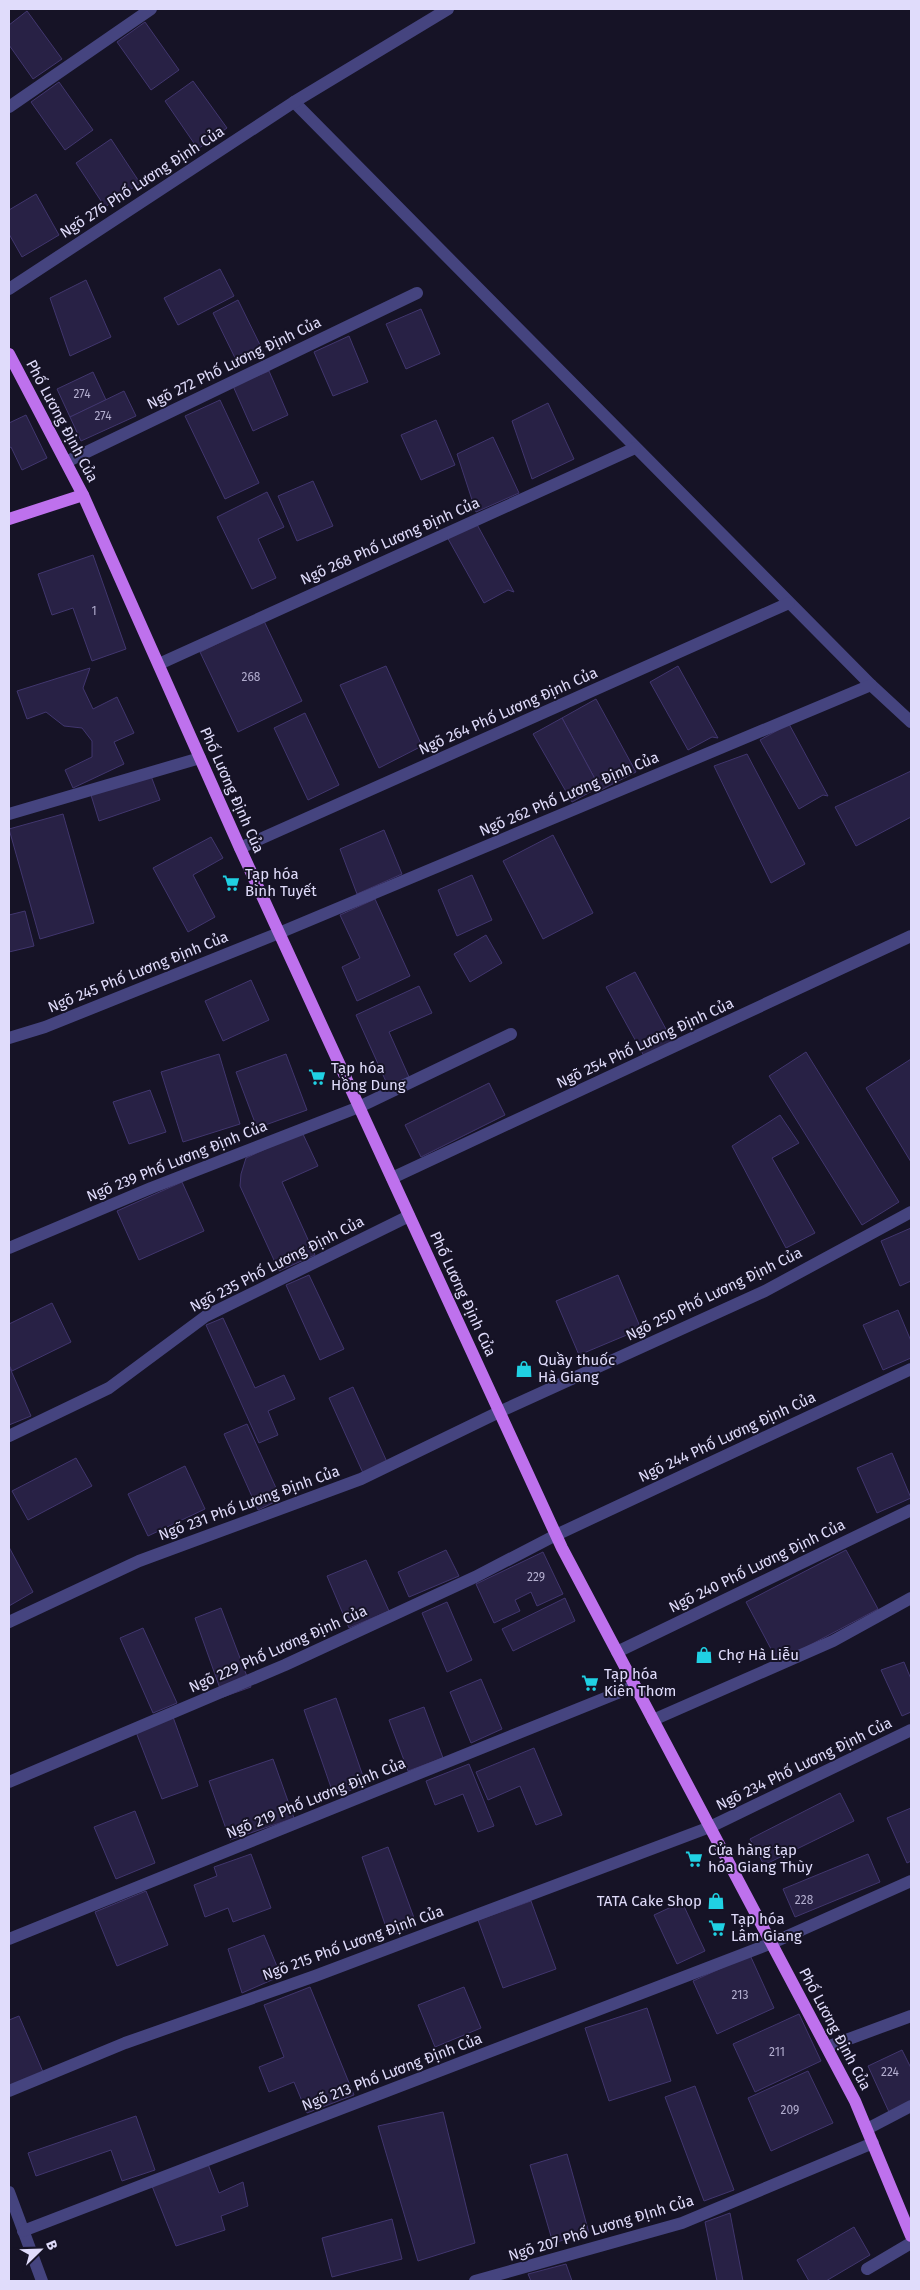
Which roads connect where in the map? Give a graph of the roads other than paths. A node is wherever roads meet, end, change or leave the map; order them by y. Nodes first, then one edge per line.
1 (151, 9) edge
2 (448, 9) edge
3 (294, 102) junction
4 (9, 107) edge
5 (9, 288) edge
6 (416, 293) dead end
7 (9, 354) edge
8 (635, 448) junction
9 (66, 462) junction
10 (83, 495) junction
11 (9, 519) edge
12 (789, 603) junction
13 (158, 664) junction
14 (871, 686) junction
15 (911, 722) edge
16 (200, 758) junction
17 (9, 814) edge
18 (240, 848) junction
19 (279, 933) junction
20 (911, 936) edge
21 (511, 1034) dead end
22 (9, 1038) edge
23 (359, 1106) junction
24 (392, 1178) junction
25 (911, 1212) edge
26 (409, 1216) junction
27 (9, 1248) edge
28 (911, 1369) edge
29 (499, 1412) junction
30 (9, 1436) edge
31 (911, 1510) edge
32 (556, 1535) junction
33 (911, 1598) edge
34 (9, 1622) edge
35 (617, 1652) junction
36 (635, 1686) junction
37 (653, 1720) junction
38 (911, 1730) edge
39 (9, 1782) edge
40 (710, 1827) junction
41 (911, 1880) edge
42 (9, 1940) edge
43 (772, 1943) junction
44 (911, 2016) edge
45 (827, 2047) junction
46 (9, 2091) edge
47 (911, 2106) edge
48 (867, 2129) junction
49 (873, 2142) junction
50 (9, 2192) edge
51 (23, 2231) junction
52 (911, 2236) edge
53 (911, 2243) edge
54 (867, 2269) dead end
55 (42, 2281) edge
56 (475, 2281) edge

1 - 4 street
2 - 3 street, Ngõ 276 Phố Lương Định Của
3 - 5 street, Ngõ 276 Phố Lương Định Của
3 - 8 street
6 - 9 street, Ngõ 272 Phố Lương Định Của
7 - 9 main road, Phố Lương Định Của
8 - 12 street
8 - 13 street, Ngõ 268 Phố Lương Định Của
9 - 10 main road, Phố Lương Định Của
10 - 11 main road
10 - 13 main road, Phố Lương Định Của
12 - 14 street
12 - 18 street, Ngõ 264 Phố Lương Định Của
13 - 16 main road, Phố Lương Định Của
14 - 15 street
14 - 19 street, Ngõ 262 Phố Lương Định Của
16 - 17 street
16 - 18 main road, Phố Lương Định Của
18 - 19 main road, Phố Lương Định Của
19 - 22 street, Ngõ 245 Phố Lương Định Của
19 - 23 main road, Phố Lương Định Của
20 - 24 street, Ngõ 254 Phố Lương Định Của
21 - 23 street, Ngõ 239 Phố Lương Định Của
23 - 24 main road, Phố Lương Định Của
23 - 27 street, Ngõ 239 Phố Lương Định Của
24 - 26 main road, Phố Lương Định Của
25 - 29 street, Ngõ 250 Phố Lương Định Của
26 - 29 main road, Phố Lương Định Của
26 - 30 street, Ngõ 235 Phố Lương Định Của
28 - 32 street, Ngõ 244 Phố Lương Định Của
29 - 32 main road, Phố Lương Định Của
29 - 34 street, Ngõ 231 Phố Lương Định Của
31 - 35 street, Ngõ 240 Phố Lương Định Của
32 - 35 main road, Phố Lương Định Của
32 - 39 street, Ngõ 229 Phố Lương Định Của
33 - 37 street
35 - 36 main road, Phố Lương Định Của
36 - 37 main road, Phố Lương Định Của
36 - 42 street, Ngõ 219 Phố Lương Định Của
37 - 40 main road, Phố Lương Định Của
38 - 40 street, Ngõ 234 Phố Lương Định Của
40 - 43 main road, Phố Lương Định Của
40 - 46 street, Ngõ 215 Phố Lương Định Của
41 - 43 street, Ngõ 213 Phố Lương Định Của
43 - 45 main road, Phố Lương Định Của
43 - 51 street, Ngõ 213 Phố Lương Định Của
44 - 45 street
45 - 48 main road, Phố Lương Định Của
47 - 48 street
48 - 49 main road, Phố Lương Định Của
49 - 52 main road, Phố Lương Định Của
49 - 56 street, Ngõ 207 Phố Lương ĐỊnh Của
50 - 51 street
51 - 55 street
53 - 54 street

